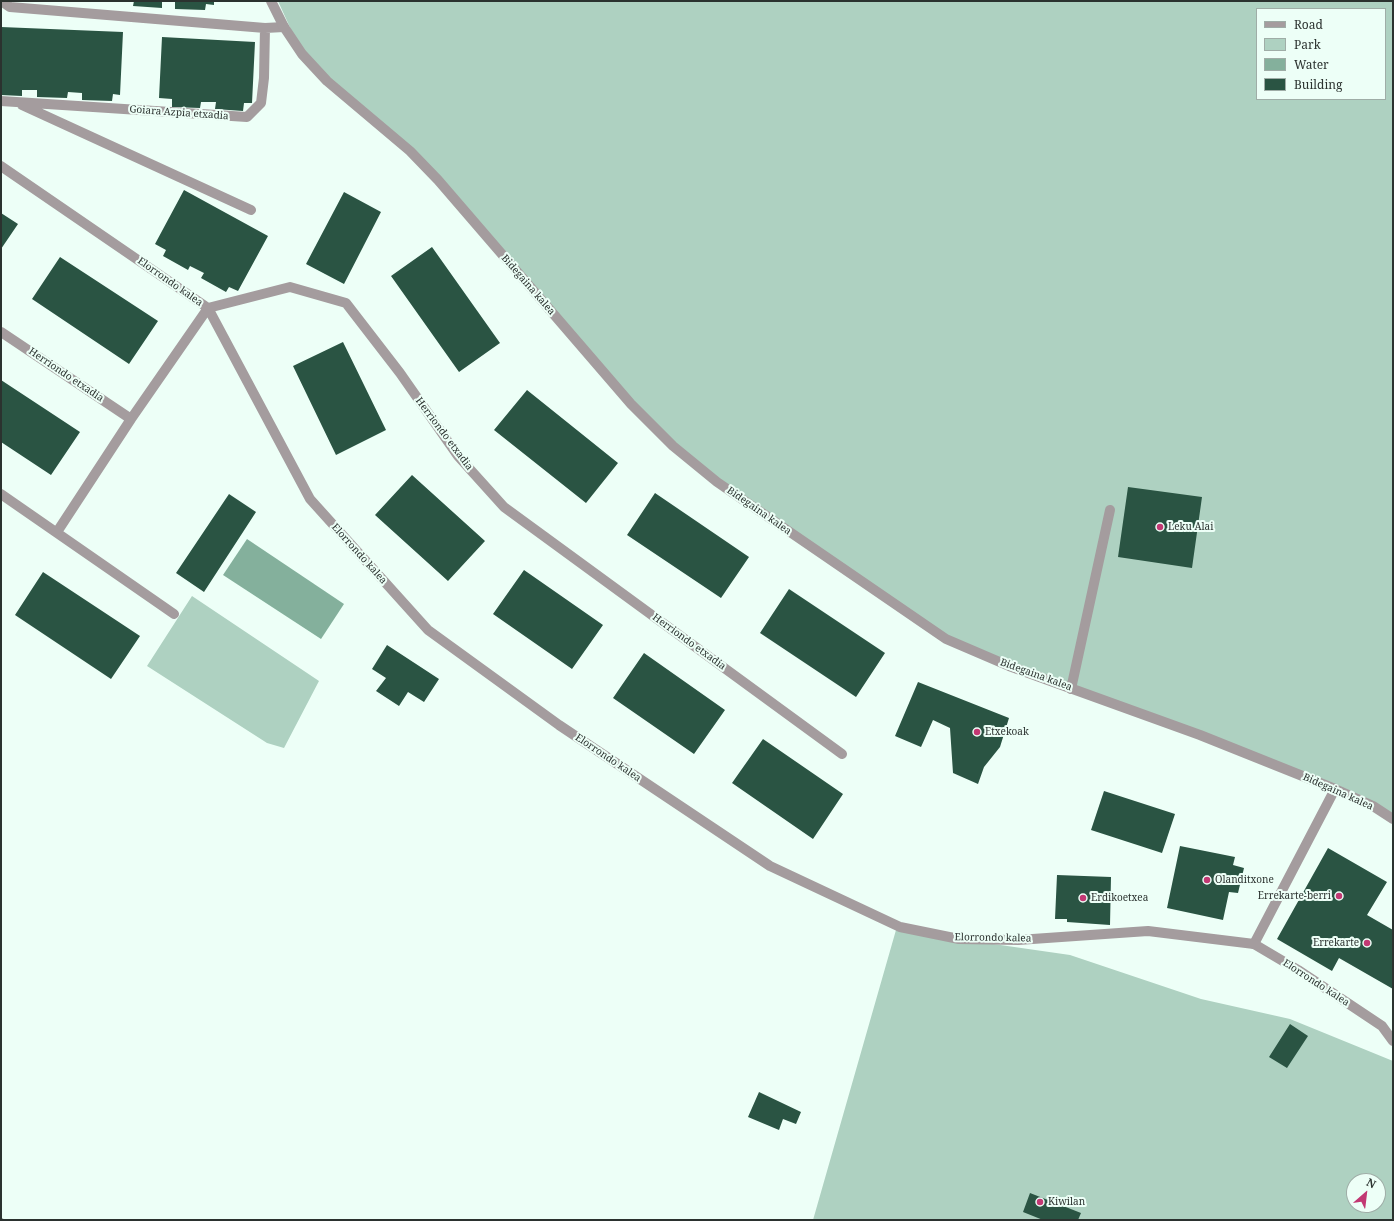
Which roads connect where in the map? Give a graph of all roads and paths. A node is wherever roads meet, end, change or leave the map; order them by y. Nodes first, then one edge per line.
1 (1, 1) edge
2 (271, 1) edge
3 (284, 27) junction
4 (265, 28) junction
5 (1, 101) edge
6 (16, 102) junction
7 (1, 166) edge
8 (252, 210) dead end
9 (208, 308) junction
10 (1, 332) edge
11 (131, 419) junction
12 (1, 494) edge
13 (1110, 510) dead end
14 (58, 532) junction
15 (174, 614) dead end
16 (1071, 688) junction
17 (842, 754) dead end
18 (1335, 789) junction
19 (1393, 819) edge
20 (1254, 944) junction
21 (1393, 1041) edge

1 - 4 street
2 - 3 street, Bidegaina kalea
3 - 4 street
3 - 16 street, Bidegaina kalea
4 - 6 street, Goiara Azpia etxadia
5 - 6 street, Goiara Azpia etxadia
6 - 8 street, Goiara Azpia etxadia
7 - 9 street, Elorrondo kalea
9 - 11 street
9 - 17 street, Herriondo etxadia
9 - 20 street, Elorrondo kalea
10 - 11 street, Herriondo etxadia
11 - 14 street
12 - 14 street
13 - 16 street
14 - 15 street
16 - 18 street, Bidegaina kalea
18 - 19 street, Bidegaina kalea
18 - 20 street
20 - 21 street, Elorrondo kalea

